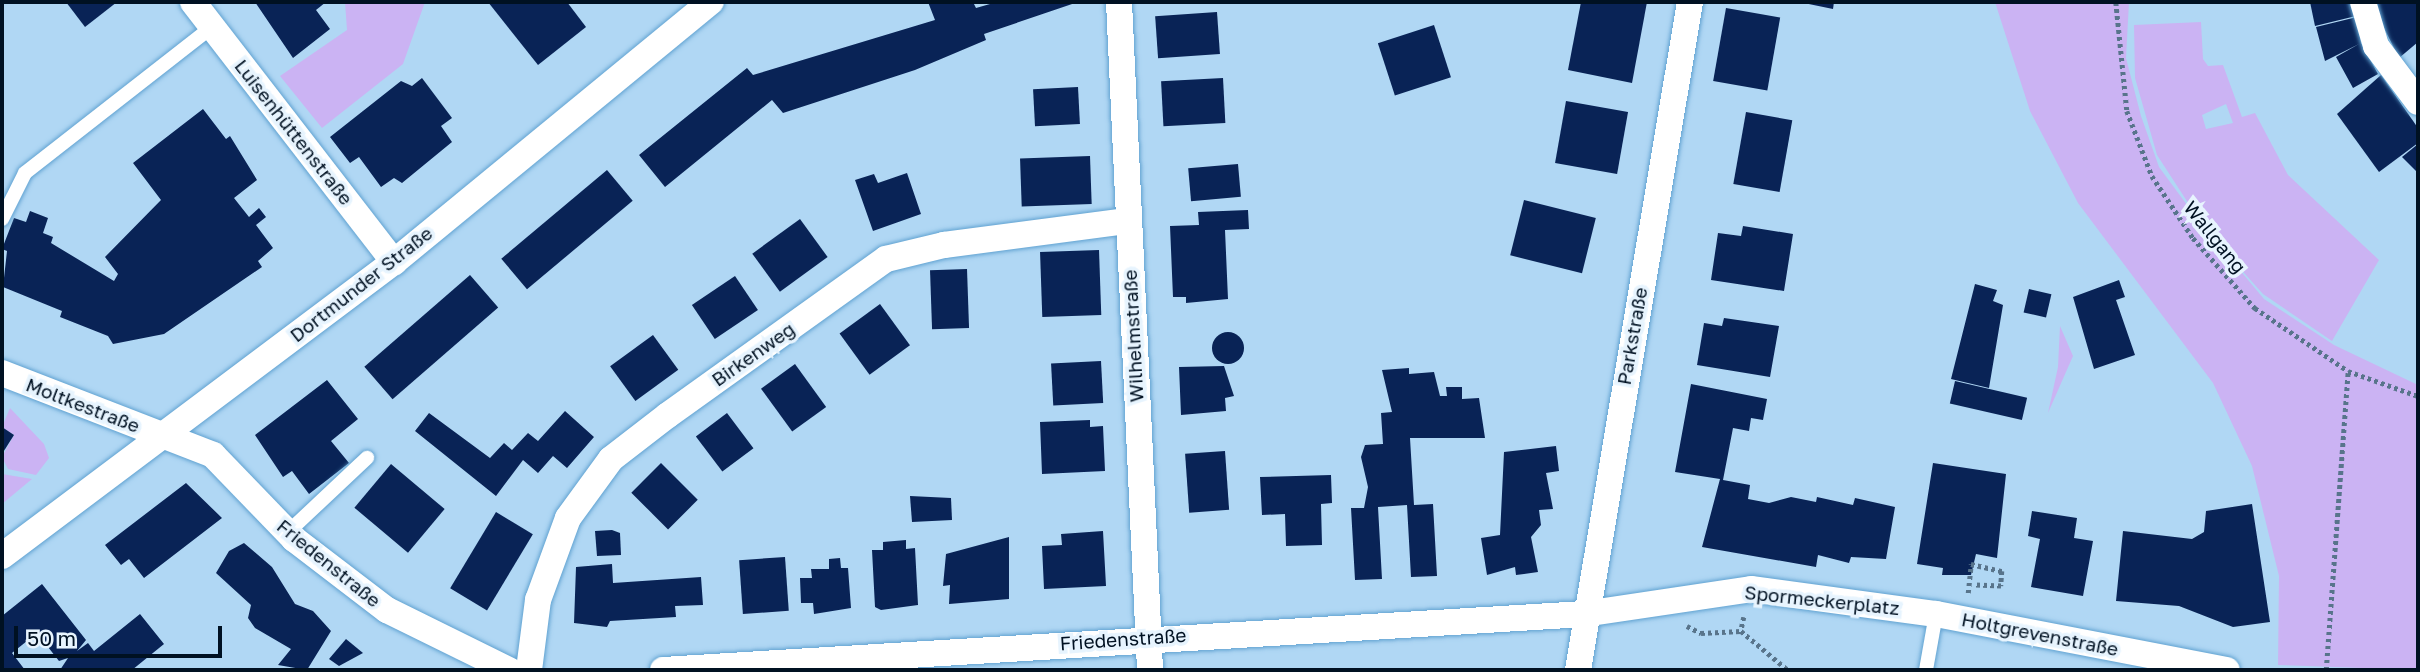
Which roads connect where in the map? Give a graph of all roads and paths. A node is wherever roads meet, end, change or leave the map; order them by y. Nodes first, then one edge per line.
1 (193, 2) edge
2 (711, 2) edge
3 (1119, 2) edge
4 (1689, 2) edge
5 (2116, 2) edge
6 (2363, 2) edge
7 (212, 27) junction
8 (2418, 102) edge
9 (2, 219) edge
10 (1127, 221) junction
11 (394, 262) junction
12 (2348, 372) junction
13 (2, 373) edge
14 (2418, 396) edge
15 (164, 434) junction
16 (367, 458) dead end
17 (287, 533) junction
18 (2, 556) edge
19 (1975, 585) dead end
20 (1751, 590) junction
21 (1967, 598) dead end
22 (1584, 614) junction
23 (1936, 614) junction
24 (1148, 637) junction
25 (509, 670) edge
26 (529, 670) edge
27 (663, 670) edge
28 (1150, 670) edge
29 (1578, 670) edge
30 (1788, 670) edge
31 (1926, 670) edge
32 (2227, 670) edge
33 (2326, 670) edge

1 - 7 street, Luisenhüttenstraße
2 - 11 street, Dortmunder Straße
3 - 10 street, Wilhelmstraße
4 - 22 street, Parkstraße
5 - 12 path, Wallgang
6 - 8 street
7 - 9 lane
7 - 11 street, Luisenhüttenstraße
10 - 24 street, Wilhelmstraße
10 - 26 street, Birkenweg
11 - 15 street, Dortmunder Straße
12 - 14 path, Wallgang
12 - 33 path
13 - 15 street, Moltkestraße
15 - 17 street, Friedenstraße
15 - 18 street, Dortmunder Straße
16 - 17 lane
17 - 25 street, Friedenstraße
19 - 21 path
20 - 22 street, Spormeckerplatz
20 - 23 street, Spormeckerplatz
20 - 30 path
22 - 24 street, Friedenstraße
22 - 29 street, Parkstraße
23 - 31 lane
23 - 32 street, Holtgrevenstraße
24 - 27 street, Friedenstraße
24 - 28 street, Wilhelmstraße

